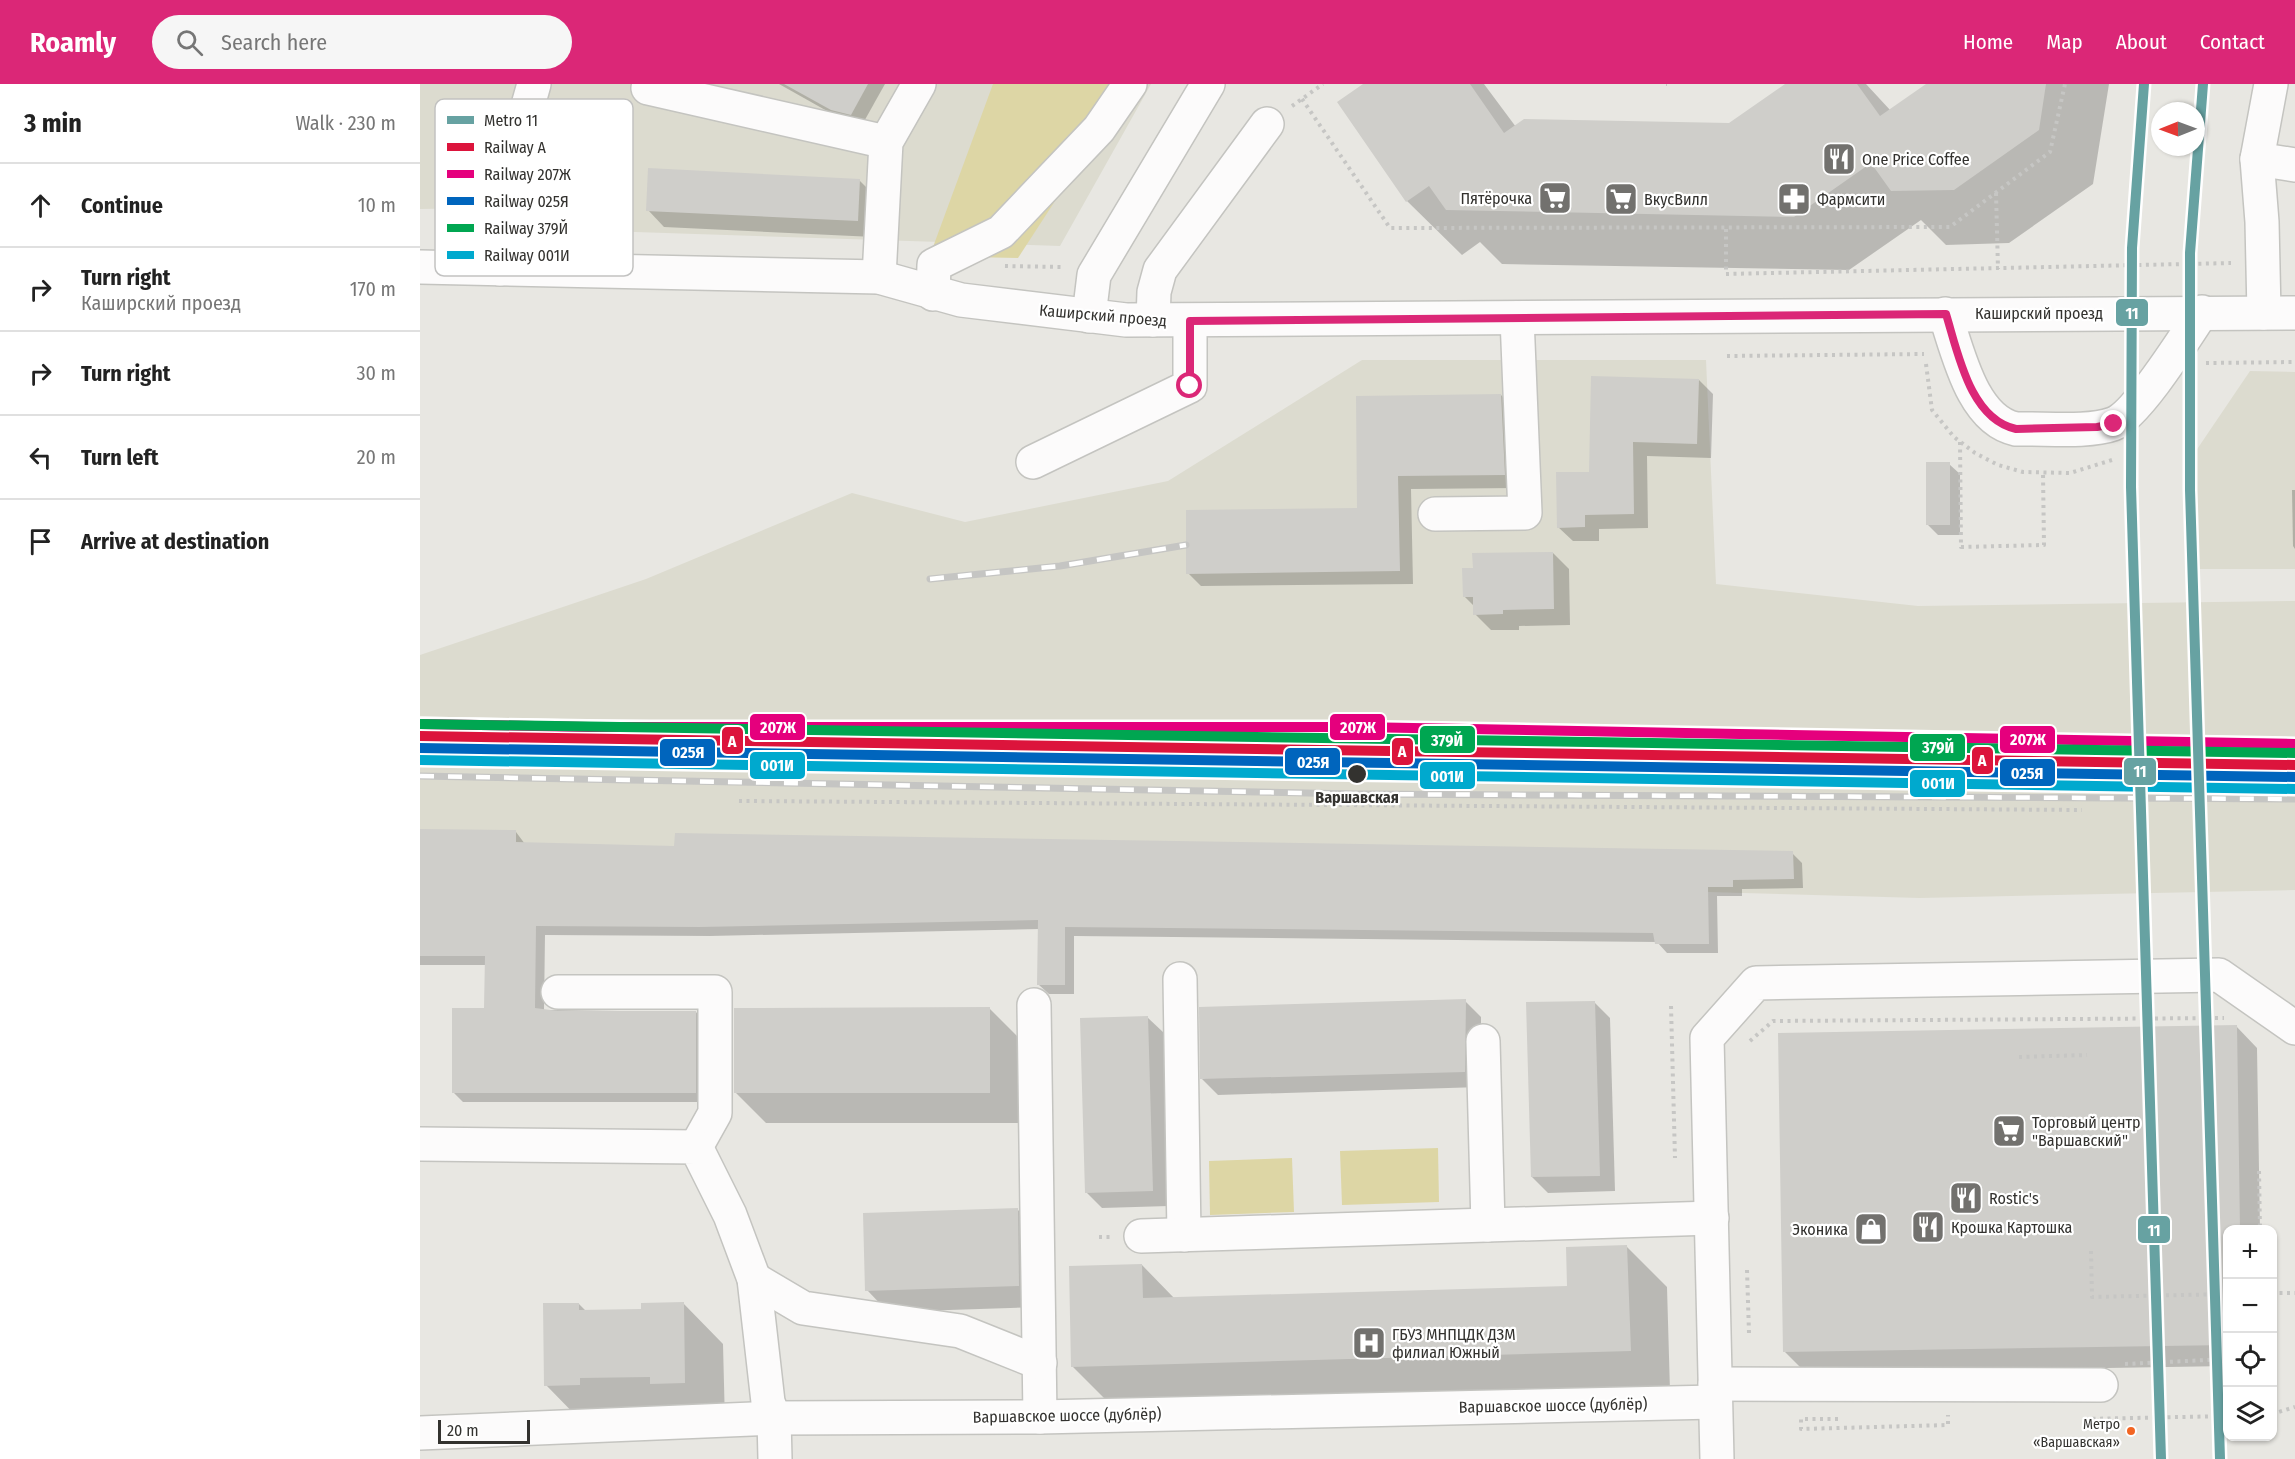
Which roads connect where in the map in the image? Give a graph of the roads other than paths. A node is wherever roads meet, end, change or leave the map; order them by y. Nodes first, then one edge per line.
1 (649, 84) edge
2 (919, 84) edge
3 (1130, 84) edge
4 (1208, 84) edge
5 (2271, 84) edge
6 (1267, 124) road end
7 (886, 142) junction
8 (2257, 159) junction
9 (2295, 165) edge
10 (420, 267) edge
11 (435, 267) edge
12 (633, 272) edge
13 (879, 277) junction
14 (933, 294) junction
15 (2202, 312) junction
16 (2280, 313) edge
17 (1946, 314) junction
18 (1089, 316) junction
19 (1517, 318) junction
20 (1153, 320) junction
21 (1190, 321) junction
22 (1033, 462) dead end
23 (1435, 514) dead end
24 (1180, 979) dead end
25 (558, 992) dead end
26 (1034, 1005) dead end
27 (2295, 1028) edge
28 (1483, 1041) dead end
29 (420, 1144) edge
30 (696, 1147) junction
31 (1712, 1218) junction
32 (1488, 1225) junction
33 (1184, 1235) junction
34 (1141, 1236) dead end
35 (754, 1279) junction
36 (1040, 1363) junction
37 (2101, 1385) dead end
38 (1715, 1393) junction
39 (1040, 1417) junction
40 (774, 1418) junction
41 (420, 1433) edge
42 (775, 1459) edge
43 (1717, 1459) edge

1 - 7 street
2 - 7 street
3 - 14 street
4 - 18 street
5 - 8 street
6 - 20 street
7 - 13 street
8 - 9 street
8 - 16 street
10 - 11 street, Каширский проезд
12 - 13 street, Каширский проезд
13 - 14 street, Каширский проезд
14 - 18 street, Каширский проезд
15 - 16 street, Каширский проезд
15 - 17 street, Каширский проезд
15 - 17 street
17 - 19 street, Каширский проезд
18 - 20 street, Каширский проезд
19 - 21 street, Каширский проезд
19 - 23 street
20 - 21 street, Каширский проезд
21 - 22 street
24 - 33 street
25 - 30 street
26 - 36 street
27 - 31 street
28 - 32 street
29 - 30 street
30 - 35 street
31 - 32 street
31 - 38 street
32 - 33 street
33 - 34 street
35 - 36 street
35 - 40 street
36 - 39 street
37 - 38 street, Варшавское шоссе (дублёр)
38 - 39 street, Варшавское шоссе (дублёр)
38 - 43 street
39 - 40 street, Варшавское шоссе (дублёр)
40 - 41 street, Варшавское шоссе (дублёр)
40 - 42 street

